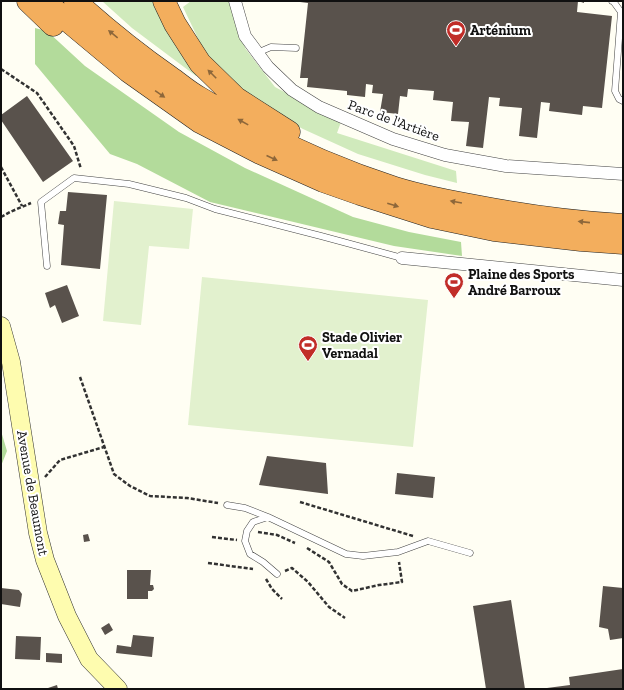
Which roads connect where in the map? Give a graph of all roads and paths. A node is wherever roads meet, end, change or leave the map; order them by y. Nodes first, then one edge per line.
1 (28, 1) edge
2 (46, 1) edge
3 (75, 1) edge
4 (164, 1) edge
5 (235, 1) edge
6 (612, 1) edge
7 (296, 48) dead end
8 (257, 53) junction
9 (1, 69) edge
10 (128, 71) junction
11 (623, 102) edge
12 (1, 168) edge
13 (623, 174) edge
14 (83, 179) junction
15 (434, 199) junction
16 (40, 202) junction
17 (22, 206) junction
18 (1, 217) edge
19 (623, 225) edge
20 (494, 230) junction
21 (623, 243) edge
22 (402, 258) joint
23 (623, 258) edge
24 (47, 266) dead end
25 (623, 280) edge
26 (1, 326) edge
27 (80, 377) dead end
28 (104, 446) junction
29 (44, 477) dead end
30 (300, 502) dead end
31 (227, 505) joint
32 (268, 517) junction
33 (247, 531) junction
34 (212, 537) dead end
35 (428, 540) junction
36 (245, 541) junction
37 (398, 552) junction
38 (470, 553) dead end
39 (208, 563) dead end
40 (258, 571) dead end
41 (277, 574) joint
42 (266, 578) dead end
43 (282, 599) dead end
44 (345, 618) dead end
45 (118, 689) edge

1 - 10 highway
2 - 10 highway
15 -> 3 highway
15 -> 4 highway
5 - 8 street, Parc de l'Artière
6 - 11 lane
7 - 8 lane
8 - 13 street, Parc de l'Artière
9 - 14 path
10 -> 20 highway
12 - 17 path
14 - 16 lane
14 - 22 lane
19 -> 15 highway
16 - 17 path
16 - 24 lane
17 - 18 path
20 - 21 highway
20 - 23 highway
22 - 25 street
26 - 45 main road, Avenue de Beaumont
27 - 28 path
28 - 29 path
28 - 31 path
30 - 35 path
31 - 32 lane
32 - 33 lane
32 - 37 lane
33 - 36 lane
33 - 37 path
34 - 36 path
35 - 37 lane
35 - 38 lane
36 - 41 lane
39 - 40 path
41 - 44 path
42 - 43 path

